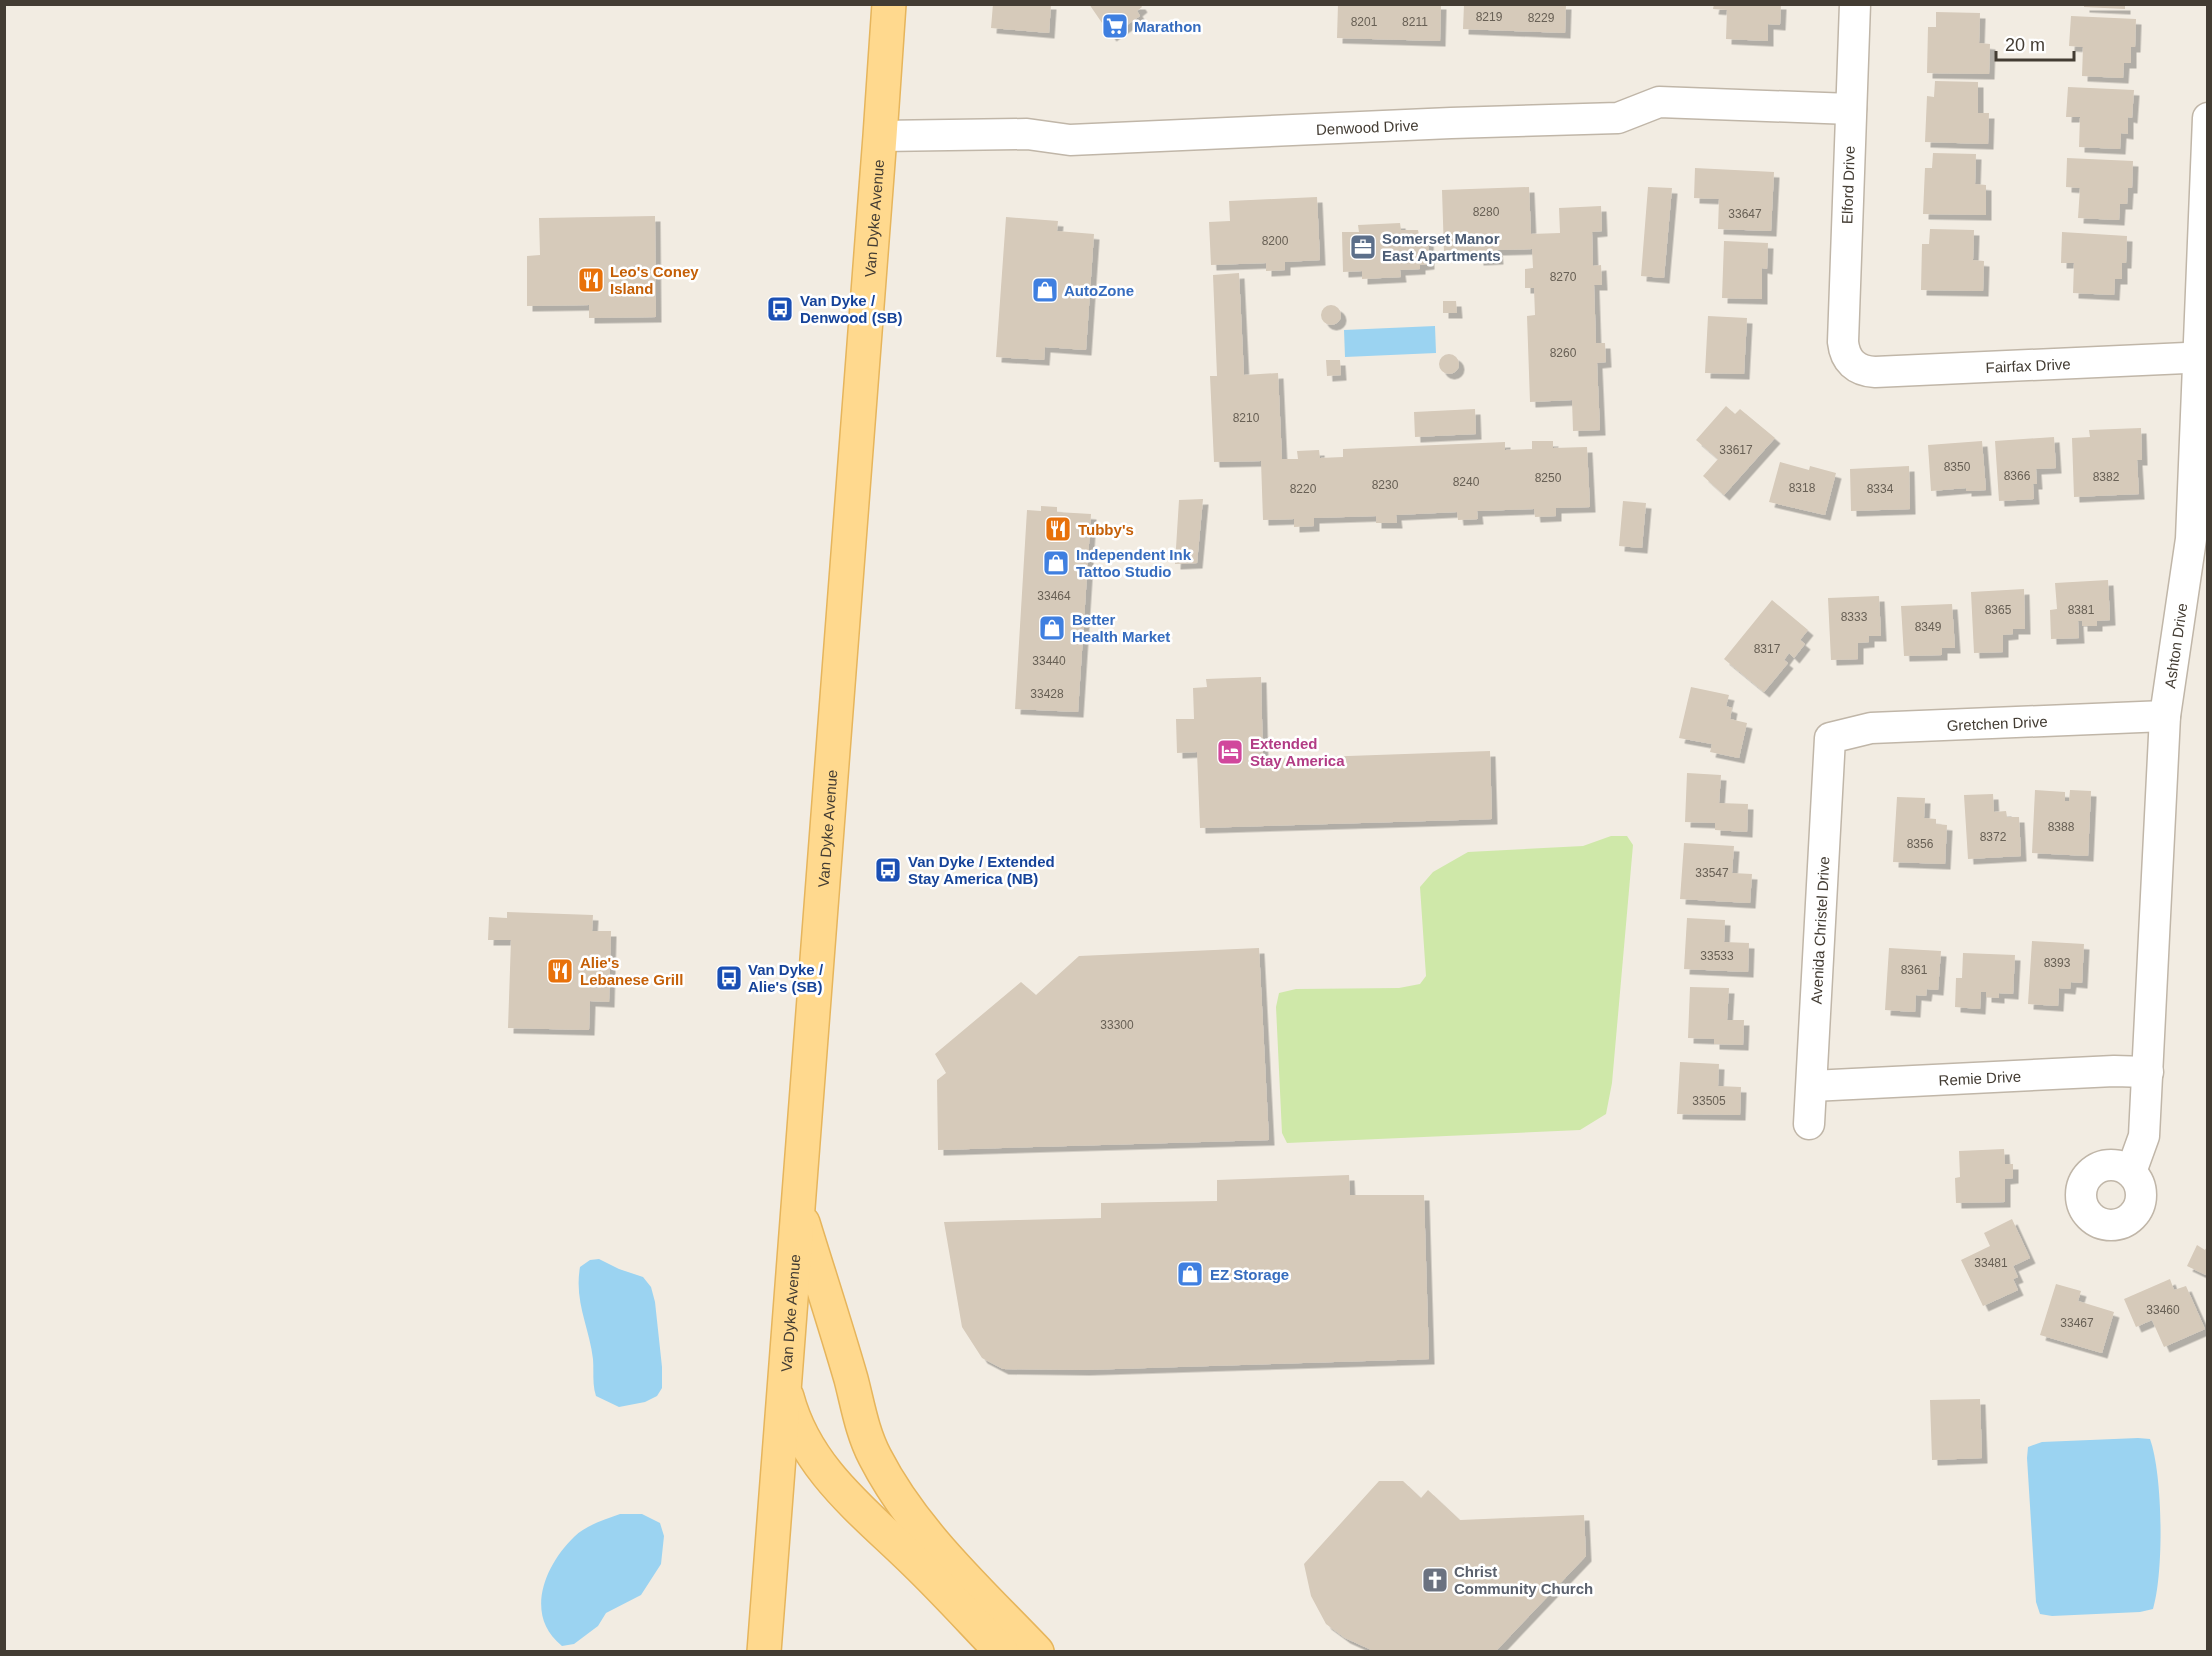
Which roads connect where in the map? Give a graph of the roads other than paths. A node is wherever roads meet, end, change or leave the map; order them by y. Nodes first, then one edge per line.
1 (888, 4) edge
2 (1855, 4) edge
3 (1851, 109) junction
4 (2208, 118) edge
5 (880, 136) junction
6 (2203, 358) edge
7 (1851, 363) joint
8 (2164, 716) junction
9 (1830, 738) joint
10 (2148, 1072) junction
11 (1812, 1086) junction
12 (1809, 1124) dead end
13 (2131, 1172) dead end
14 (798, 1204) junction
15 (783, 1384) junction
16 (764, 1652) edge
17 (1002, 1652) edge
18 (1037, 1652) edge

1 - 5 main road, Van Dyke Avenue
2 - 3 street, Elford Drive
3 - 5 street, Denwood Drive
3 - 7 street, Elford Drive
4 - 6 street, Ashton Drive
5 - 14 main road, Van Dyke Avenue
6 - 7 street, Fairfax Drive
6 - 8 street, Ashton Drive
8 - 9 street, Gretchen Drive
8 - 10 street, Ashton Drive
9 - 11 street, Avenida Christel Drive
10 - 11 street, Remie Drive
10 - 13 street, Ashton Drive
11 - 12 street, Avenida Christel Drive
14 - 15 main road, Van Dyke Avenue
14 - 18 main road
15 - 16 main road, Van Dyke Avenue
15 - 17 main road

